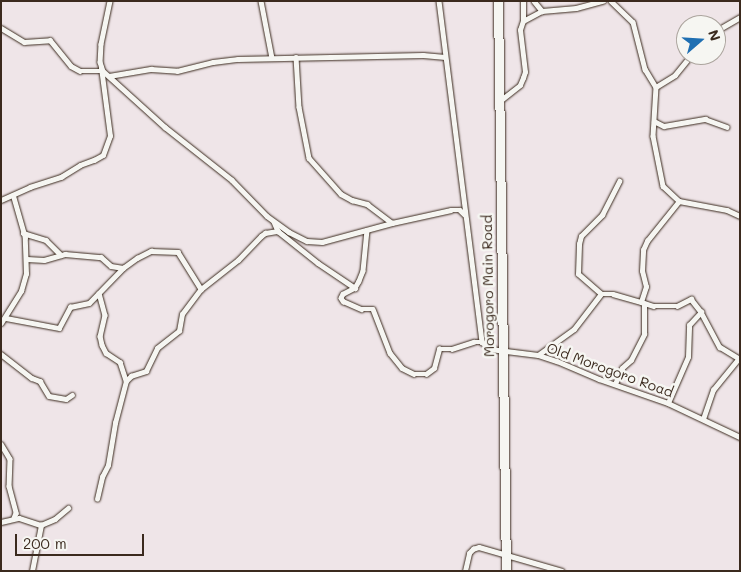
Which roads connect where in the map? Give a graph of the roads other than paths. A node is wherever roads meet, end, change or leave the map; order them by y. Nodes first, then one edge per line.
1 (110, 1) edge
2 (261, 1) edge
3 (439, 1) edge
4 (498, 1) edge
5 (523, 1) edge
6 (534, 1) edge
7 (603, 1) edge
8 (611, 1) edge
9 (592, 3) edge
10 (542, 11) junction
11 (740, 17) edge
12 (523, 21) junction
13 (726, 25) edge
14 (1, 28) edge
15 (296, 57) junction
16 (445, 57) junction
17 (272, 58) junction
18 (683, 65) edge
19 (101, 69) junction
20 (109, 76) junction
21 (656, 87) junction
22 (500, 101) junction
23 (654, 121) junction
24 (727, 128) dead end
25 (619, 181) dead end
26 (13, 196) junction
27 (1, 200) edge
28 (679, 201) junction
29 (464, 214) junction
30 (740, 216) edge
31 (273, 221) junction
32 (392, 223) junction
33 (367, 230) junction
34 (278, 231) junction
35 (24, 233) junction
36 (61, 255) junction
37 (27, 259) junction
38 (123, 268) junction
39 (355, 288) junction
40 (201, 289) junction
41 (99, 294) junction
42 (601, 294) junction
43 (642, 303) junction
44 (702, 312) junction
45 (6, 318) junction
46 (1, 323) edge
47 (482, 342) junction
48 (503, 352) junction
49 (1, 354) edge
50 (538, 355) junction
51 (739, 358) edge
52 (126, 381) junction
53 (615, 384) junction
54 (72, 395) dead end
55 (668, 403) junction
56 (703, 419) junction
57 (740, 437) edge
58 (1, 444) edge
59 (97, 499) dead end
60 (68, 508) dead end
61 (14, 518) junction
62 (1, 522) edge
63 (41, 525) junction
64 (506, 555) junction
65 (32, 571) edge
66 (465, 571) edge
67 (506, 571) edge
68 (562, 571) edge

1 - 19 street
2 - 17 street
3 - 16 street
4 - 22 highway, Morogoro Main Road
5 - 12 street
6 - 10 street
7 - 9 street
8 - 21 street
9 - 10 street
10 - 12 street
11 - 13 street
12 - 22 street
14 - 19 street
15 - 16 street
15 - 17 street
15 - 32 street
16 - 29 street
17 - 20 street
18 - 21 street
19 - 20 street
19 - 26 street
20 - 31 street
21 - 23 street
22 - 48 highway, Morogoro Main Road
23 - 24 street
23 - 28 street
25 - 42 street
26 - 27 street
26 - 35 street
28 - 30 street
28 - 43 street
29 - 32 street
29 - 47 street
31 - 33 street
31 - 34 street
32 - 33 street
33 - 39 street
34 - 39 street
34 - 40 street
35 - 36 street
35 - 37 street
36 - 37 street
36 - 38 street
37 - 45 street
38 - 40 street
38 - 41 street
39 - 47 street
40 - 52 street
41 - 45 street
41 - 52 street
42 - 43 street
42 - 50 street
43 - 44 street
43 - 53 street
44 - 51 street
44 - 55 street
45 - 46 street
47 - 48 street, Old Morogoro Road
48 - 50 street, Old Morogoro Road
48 - 64 highway, Morogoro Main Road
49 - 54 street
50 - 53 street, Old Morogoro Road
51 - 56 street
52 - 59 street
53 - 55 street, Old Morogoro Road
55 - 56 street, Old Morogoro Road
56 - 57 street, Old Morogoro Road
58 - 61 street
60 - 63 street
61 - 62 street
61 - 63 street
63 - 65 street
64 - 66 street
64 - 67 highway, Morogoro Main Road
64 - 68 street

